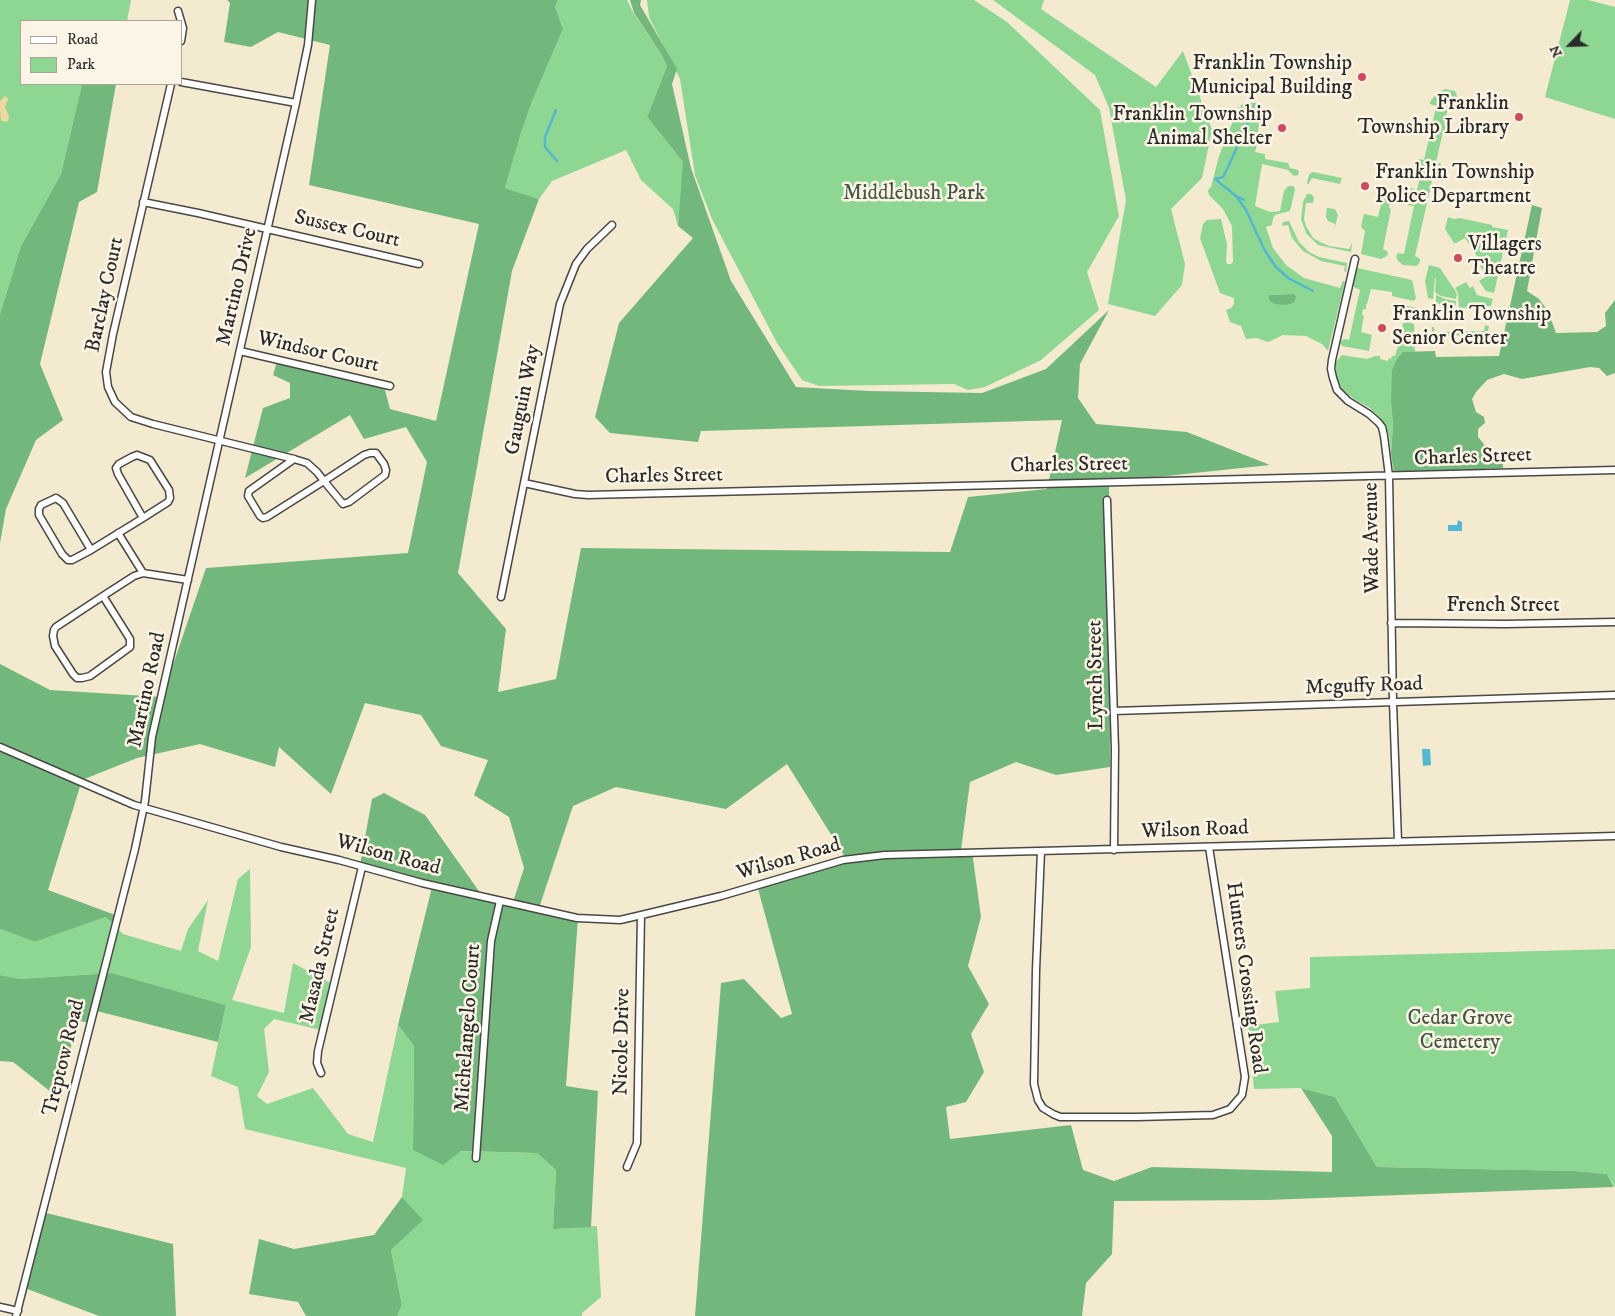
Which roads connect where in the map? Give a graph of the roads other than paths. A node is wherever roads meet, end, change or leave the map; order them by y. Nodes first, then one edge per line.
1 (312, 0) edge
2 (178, 11) dead end
3 (181, 20) edge
4 (182, 82) edge
5 (171, 85) edge
6 (296, 103) junction
7 (144, 202) junction
8 (612, 225) dead end
9 (268, 229) junction
10 (1355, 259) dead end
11 (419, 264) dead end
12 (240, 351) junction
13 (390, 386) dead end
14 (220, 441) junction
15 (294, 459) junction
16 (1615, 470) edge
17 (1389, 476) junction
18 (324, 481) junction
19 (524, 483) junction
20 (1107, 500) dead end
21 (143, 518) junction
22 (118, 533) junction
23 (91, 550) junction
24 (143, 573) junction
25 (188, 580) junction
26 (103, 596) junction
27 (501, 597) dead end
28 (1615, 622) edge
29 (1391, 623) junction
30 (1615, 695) edge
31 (1393, 702) junction
32 (1114, 711) junction
33 (0, 747) edge
34 (144, 807) junction
35 (1615, 836) edge
36 (1398, 842) junction
37 (1209, 847) junction
38 (1114, 850) junction
39 (1041, 851) junction
40 (362, 867) junction
41 (500, 901) junction
42 (641, 916) junction
43 (321, 1073) dead end
44 (476, 1158) dead end
45 (627, 1167) dead end
46 (0, 1306) edge
47 (17, 1314) edge

1 - 6 street, Martino Drive
2 - 3 street
4 - 6 street
5 - 7 street, Barclay Court
6 - 9 street, Martino Drive
7 - 9 street, Sussex Court
7 - 14 street, Barclay Court
8 - 19 street, Gauguin Way
9 - 11 street, Sussex Court
9 - 12 street, Martino Drive
10 - 17 street, Wade Avenue
12 - 13 street, Windsor Court
12 - 14 street, Martino Drive
14 - 15 street, Barclay Court
14 - 25 street, Martino Drive
15 - 18 street, Barclay Court
15 - 18 street
16 - 17 street, Charles Street
17 - 19 street, Charles Street
17 - 29 street, Wade Avenue
18 - 18 street
19 - 27 street, Gauguin Way
20 - 32 street, Lynch Street
21 - 21 street
21 - 22 street
22 - 23 street
22 - 24 street
23 - 23 street
24 - 25 street
24 - 26 street
25 - 34 street, Martino Road
26 - 26 street
28 - 29 street, French Street
29 - 31 street, Wade Avenue
30 - 31 street, Mcguffy Road
31 - 32 street, Mcguffy Road
31 - 36 street, Wade Avenue
32 - 38 street, Lynch Street
33 - 34 street, Wilson Road
34 - 40 street, Wilson Road
34 - 47 street, Treptow Road
35 - 36 street, Wilson Road
36 - 37 street, Wilson Road
37 - 38 street, Wilson Road
37 - 39 street, Hunters Crossing Road
38 - 39 street, Wilson Road
39 - 42 street, Wilson Road
40 - 41 street, Wilson Road
40 - 43 street, Masada Street
41 - 42 street, Wilson Road
41 - 44 street, Michelangelo Court
42 - 45 street, Nicole Drive
46 - 47 street

